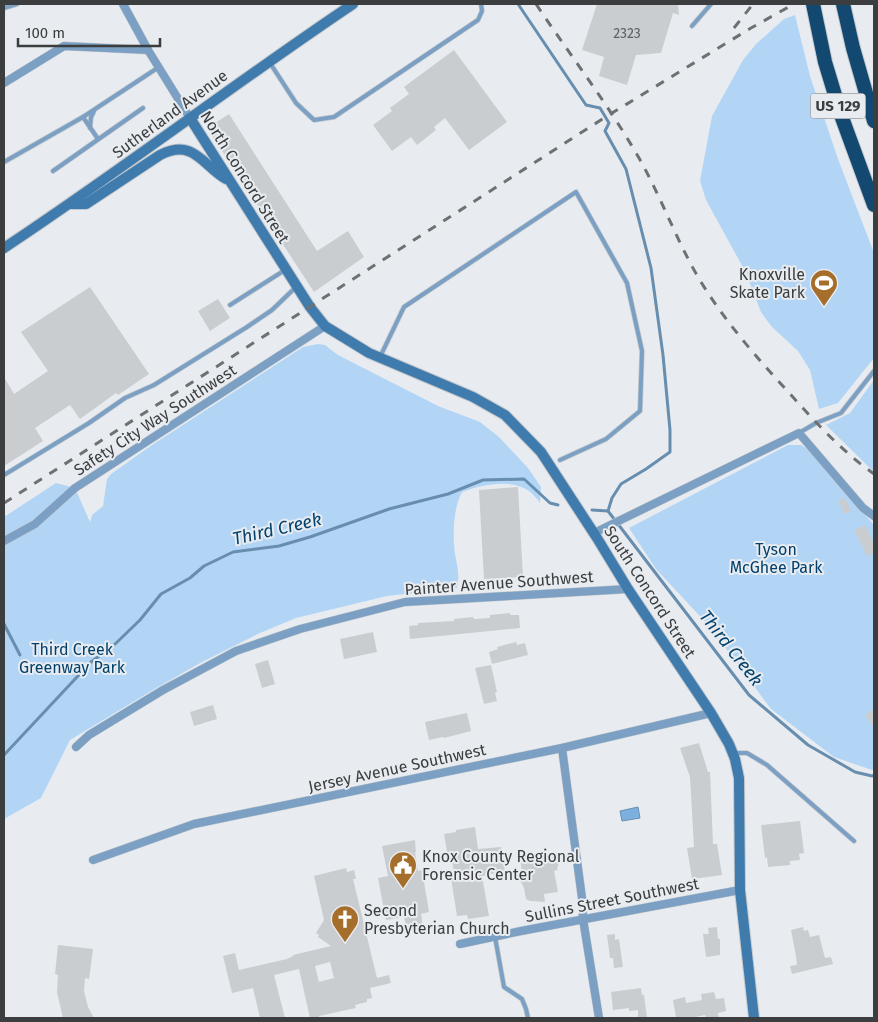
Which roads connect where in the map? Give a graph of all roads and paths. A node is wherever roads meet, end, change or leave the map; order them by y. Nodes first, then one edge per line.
1 (17, 4) edge
2 (123, 4) edge
3 (353, 4) edge
4 (481, 4) edge
5 (711, 4) edge
6 (813, 4) edge
7 (843, 4) edge
8 (4, 8) edge
9 (692, 26) dead end
10 (148, 50) junction
11 (269, 61) junction
12 (158, 67) junction
13 (4, 83) edge
14 (142, 108) dead end
15 (95, 110) junction
16 (83, 117) junction
17 (190, 118) junction
18 (874, 122) edge
19 (90, 128) junction
20 (98, 139) junction
21 (4, 162) edge
22 (53, 171) dead end
23 (228, 180) junction
24 (70, 204) junction
25 (874, 205) edge
26 (4, 248) edge
27 (285, 270) junction
28 (296, 286) junction
29 (230, 305) dead end
30 (313, 312) joint
31 (324, 326) junction
32 (379, 358) junction
33 (874, 371) edge
34 (799, 433) junction
35 (560, 460) dead end
36 (4, 475) edge
37 (874, 516) edge
38 (594, 533) junction
39 (4, 541) edge
40 (628, 589) junction
41 (711, 713) junction
42 (76, 747) dead end
43 (562, 748) junction
44 (733, 753) junction
45 (854, 841) dead end
46 (93, 860) dead end
47 (740, 890) junction
48 (583, 919) junction
49 (495, 936) junction
50 (460, 944) dead end
51 (528, 1018) edge
52 (599, 1018) edge
53 (754, 1018) edge

1 - 8 lane
2 - 10 street, North Concord Street
3 - 11 street, Sutherland Avenue
4 - 11 lane
5 - 9 lane
6 - 25 highway, US 129
7 - 18 highway, US 129
10 - 12 street, North Concord Street
10 - 13 street
11 - 17 street, Sutherland Avenue
12 - 15 lane
12 - 17 street, North Concord Street
14 - 20 lane
15 - 16 lane
15 - 19 lane
16 - 19 lane
16 - 21 lane
17 - 23 street, North Concord Street
17 - 24 street, Sutherland Avenue
19 - 20 lane
20 - 22 lane
23 - 24 street
23 - 27 street, North Concord Street
24 - 26 street, Sutherland Avenue
27 - 28 street, North Concord Street
27 - 29 lane
28 - 30 street, North Concord Street
28 - 36 lane
30 - 31 street, South Concord Street
31 - 32 street, South Concord Street
31 - 39 street, Safety City Way Southwest
32 - 35 lane
32 - 38 street, South Concord Street
33 - 34 lane
34 - 37 street
34 - 38 street
38 - 40 street, South Concord Street
40 - 41 street, South Concord Street
40 - 42 street, Painter Avenue Southwest
41 - 43 street, Jersey Avenue Southwest
41 - 44 street, South Concord Street
43 - 46 street, Jersey Avenue Southwest
43 - 48 street
44 - 45 lane
44 - 47 street, South Concord Street
47 - 48 street, Sullins Street Southwest
47 - 53 street, South Concord Street
48 - 49 street, Sullins Street Southwest
48 - 52 street
49 - 50 street, Sullins Street Southwest
49 - 51 lane

